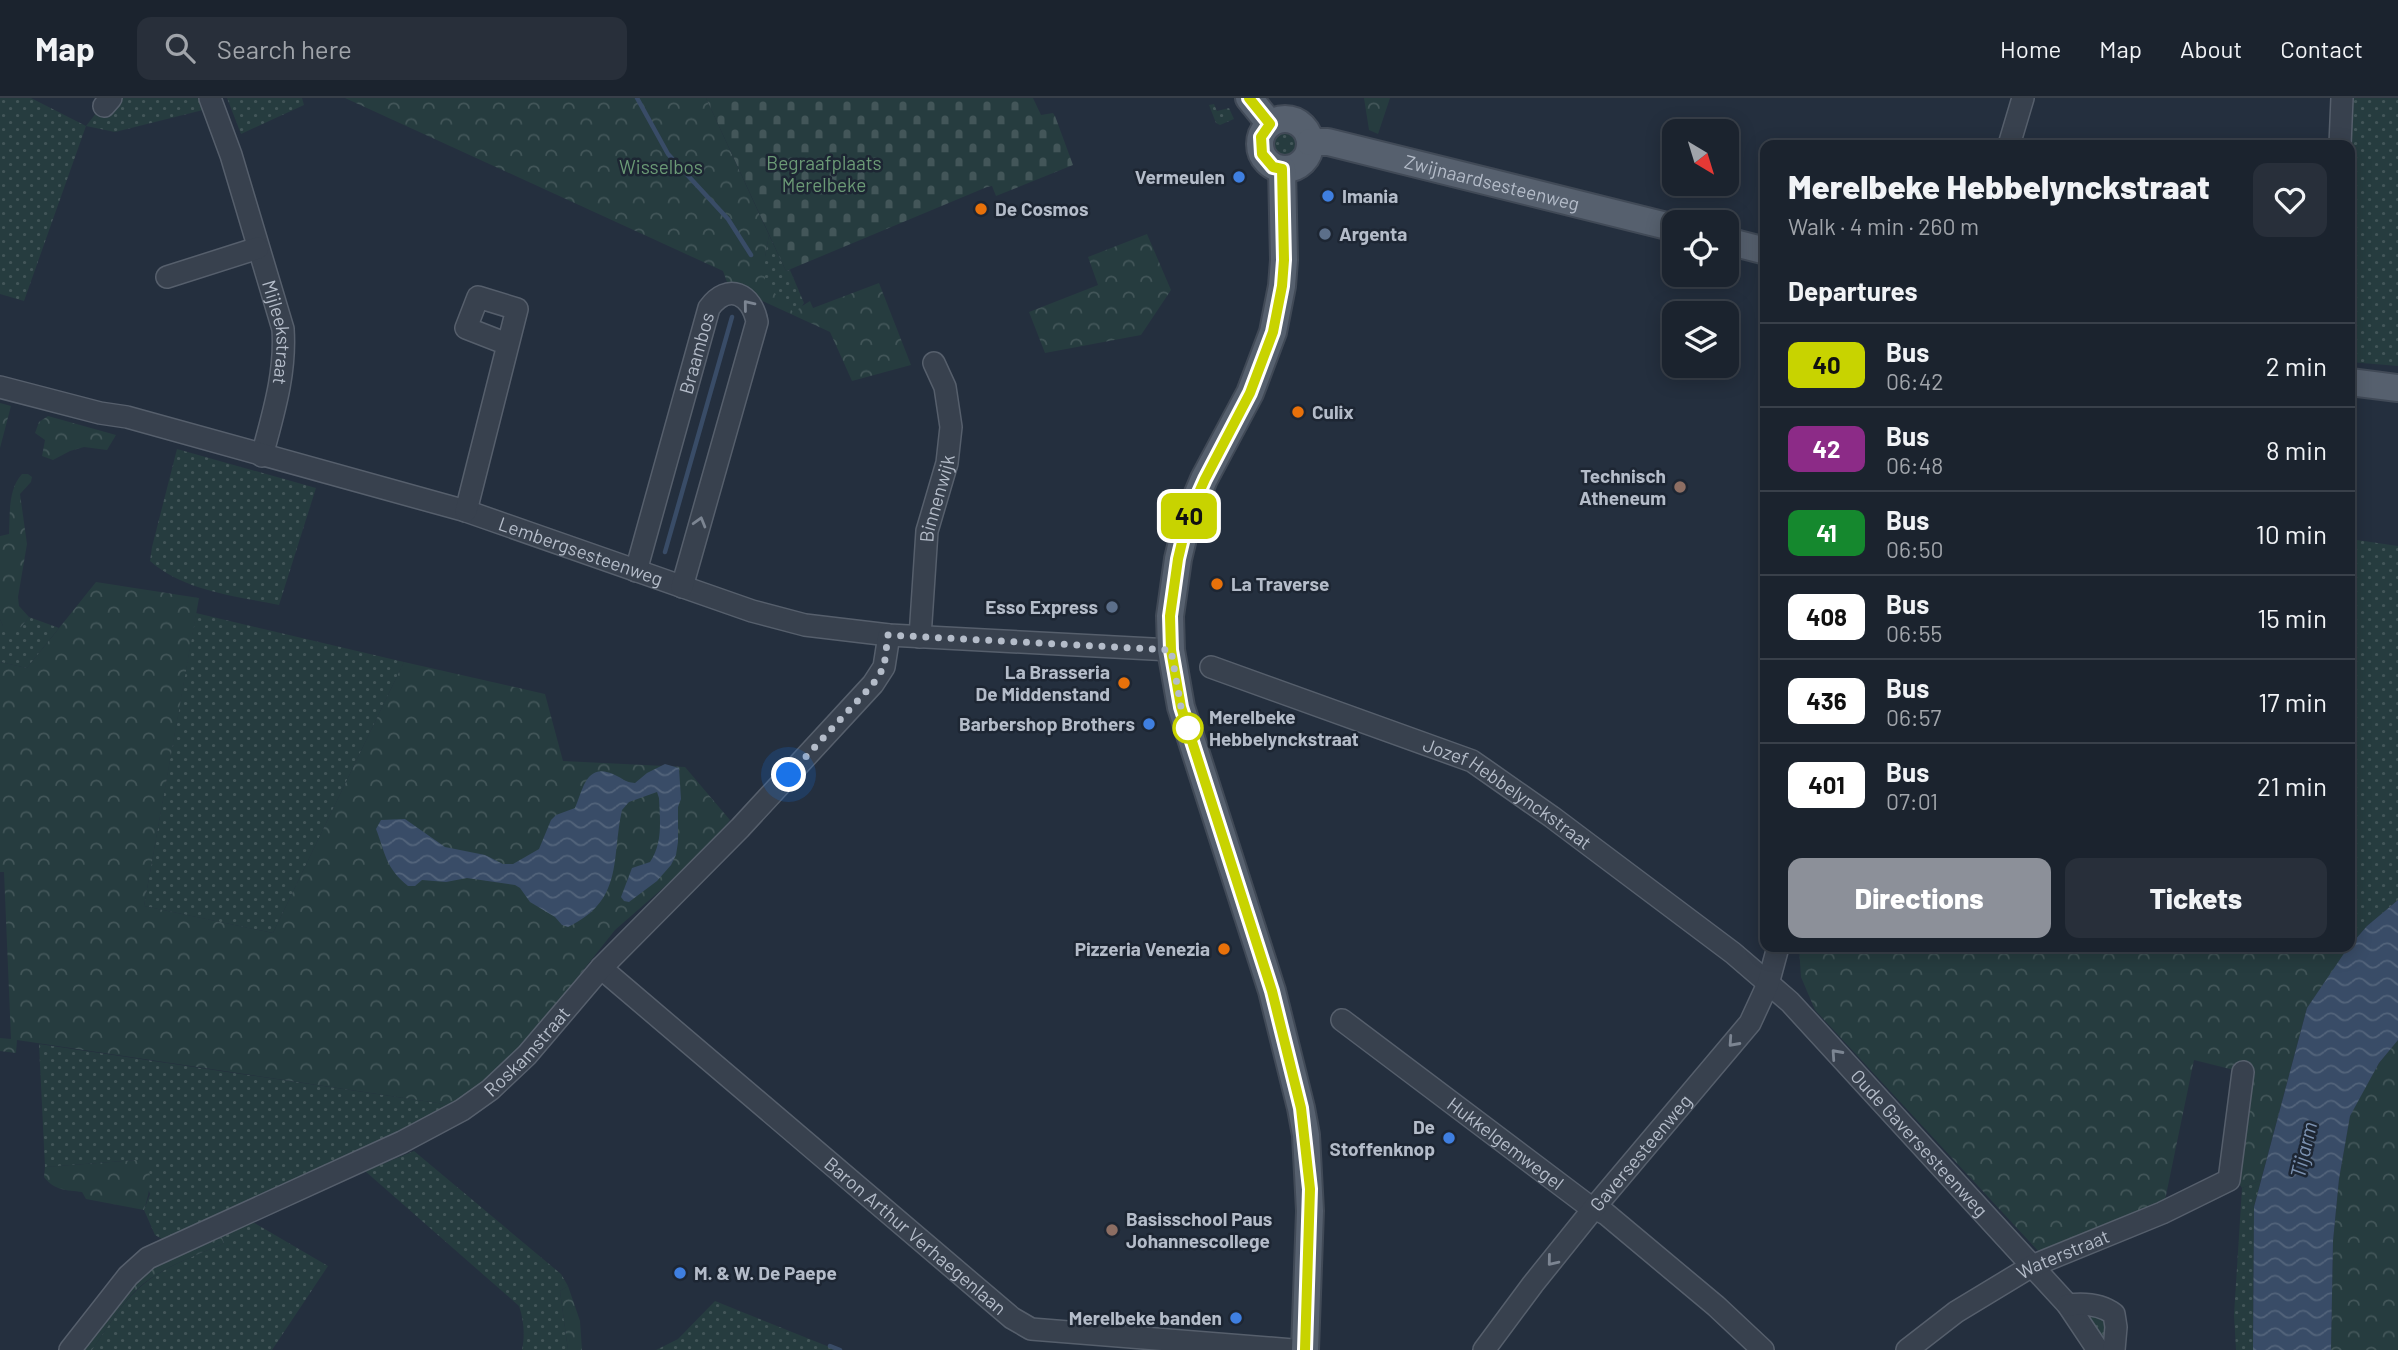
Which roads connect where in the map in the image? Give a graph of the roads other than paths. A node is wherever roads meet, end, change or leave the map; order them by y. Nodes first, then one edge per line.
1 (210, 98) edge
2 (1249, 98) edge
3 (2023, 98) edge
4 (2342, 98) edge
5 (1270, 124) junction
6 (2010, 140) edge
7 (2340, 140) edge
8 (1310, 142) junction
9 (1282, 169) junction
10 (1662, 225) edge
11 (1739, 244) edge
12 (258, 248) junction
13 (1760, 249) edge
14 (167, 277) dead end
15 (507, 344) dead end
16 (934, 363) dead end
17 (2355, 383) edge
18 (0, 387) edge
19 (2398, 388) edge
20 (262, 456) junction
21 (466, 511) junction
22 (636, 571) junction
23 (681, 587) junction
24 (888, 635) junction
25 (920, 637) junction
26 (1171, 650) junction
27 (1211, 667) dead end
28 (1777, 952) edge
29 (601, 968) junction
30 (1769, 984) junction
31 (1342, 1020) dead end
32 (2244, 1072) dead end
33 (1594, 1208) junction
34 (2032, 1266) junction
35 (2068, 1305) junction
36 (1147, 1344) edge
37 (70, 1350) edge
38 (1293, 1350) edge
39 (1305, 1350) edge
40 (1484, 1350) edge
41 (1763, 1350) edge
42 (1907, 1350) edge
43 (2098, 1350) edge
44 (2114, 1350) edge

1 - 12 street, Mijleekstraat
2 - 5 main road
3 - 6 street
4 - 7 street
5 - 8 main road
5 - 9 main road
8 - 9 main road
8 - 10 main road, Zwijnaardsesteenweg
9 - 26 main road
11 - 13 main road
12 - 14 street
12 - 20 street, Mijleekstraat
15 - 21 street
16 - 25 street, Binnenwijk
17 - 19 main road
18 - 20 street, Lembergsesteenweg
20 - 21 street, Lembergsesteenweg
21 - 22 street, Lembergsesteenweg
22 - 23 street, Lembergsesteenweg
23 -> 22 street, Braambos
23 - 24 street, Lembergsesteenweg
24 - 25 street, Lembergsesteenweg
24 - 29 street, Roskamstraat
25 - 26 street, Lembergsesteenweg
26 - 39 main road
27 - 30 street, Jozef Hebbelynckstraat
28 - 30 street, Gaversesteenweg
29 - 36 street, Baron Arthur Verhaegenlaan
29 - 37 street, Roskamstraat
30 -> 33 street, Gaversesteenweg
34 -> 30 street, Oude Gaversesteenweg
31 - 33 street, Hukkelgemwegel
32 - 34 street, Waterstraat
33 -> 40 street, Gaversesteenweg
33 - 41 street, Hukkelgemwegel
34 - 35 street, Oude Gaversesteenweg
34 - 42 street, Waterstraat
35 - 43 street, Oude Gaversesteenweg
35 - 44 street
36 - 38 street, Baron Arthur Verhaegenlaan

